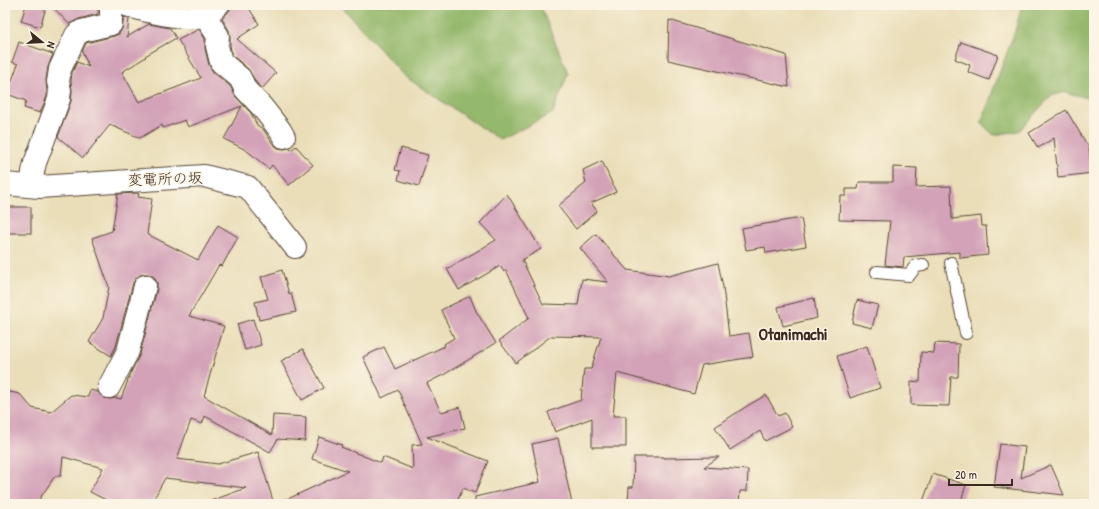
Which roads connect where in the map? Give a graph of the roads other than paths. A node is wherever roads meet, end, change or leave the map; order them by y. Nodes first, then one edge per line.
1 (111, 5) edge
2 (126, 5) edge
3 (211, 10) edge
4 (284, 137) dead end
5 (5, 184) edge
6 (31, 186) junction
7 (295, 247) dead end
8 (951, 263) dead end
9 (924, 265) dead end
10 (877, 272) dead end
11 (145, 286) dead end
12 (966, 333) dead end
13 (109, 387) dead end

1 - 6 street
2 - 3 street
3 - 4 street
5 - 6 street, 変電所の坂
6 - 7 street, 変電所の坂
8 - 12 lane
9 - 10 lane
11 - 13 street

